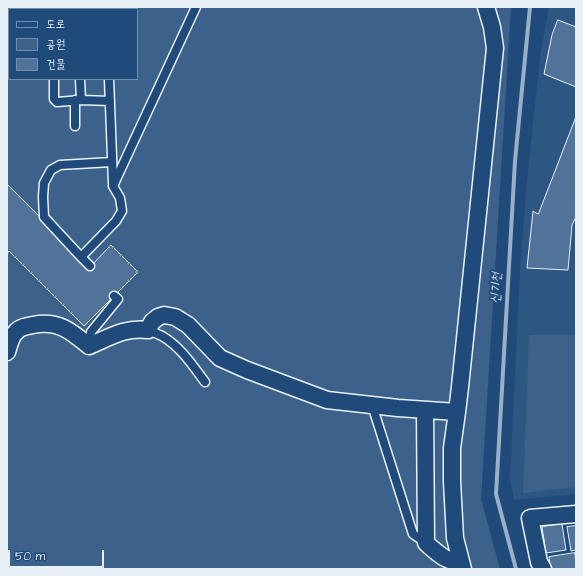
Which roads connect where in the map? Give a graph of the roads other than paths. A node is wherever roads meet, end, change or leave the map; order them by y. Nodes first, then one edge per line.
1 (196, 7) edge
2 (486, 7) edge
3 (54, 80) edge
4 (80, 80) edge
5 (109, 80) edge
6 (78, 100) junction
7 (110, 101) junction
8 (75, 126) dead end
9 (112, 162) junction
10 (113, 186) junction
11 (81, 257) junction
12 (90, 266) dead end
13 (114, 296) dead end
14 (11, 326) edge
15 (148, 330) junction
16 (89, 346) junction
17 (7, 352) edge
18 (205, 382) dead end
19 (372, 405) junction
20 (425, 410) junction
21 (457, 412) junction
22 (576, 514) edge
23 (426, 543) junction
24 (462, 565) edge
25 (543, 569) edge

1 - 10 lane
2 - 21 street
3 - 6 lane
4 - 6 lane
5 - 7 lane
6 - 7 lane
6 - 8 lane
7 - 9 lane
9 - 10 lane
9 - 11 lane
10 - 11 lane
11 - 12 lane
13 - 16 lane
14 - 16 street
14 - 17 street
15 - 16 street
15 - 18 lane
15 - 19 street
19 - 20 street
19 - 23 lane
20 - 21 street
20 - 23 street
21 - 24 street
22 - 25 street
23 - 24 street

